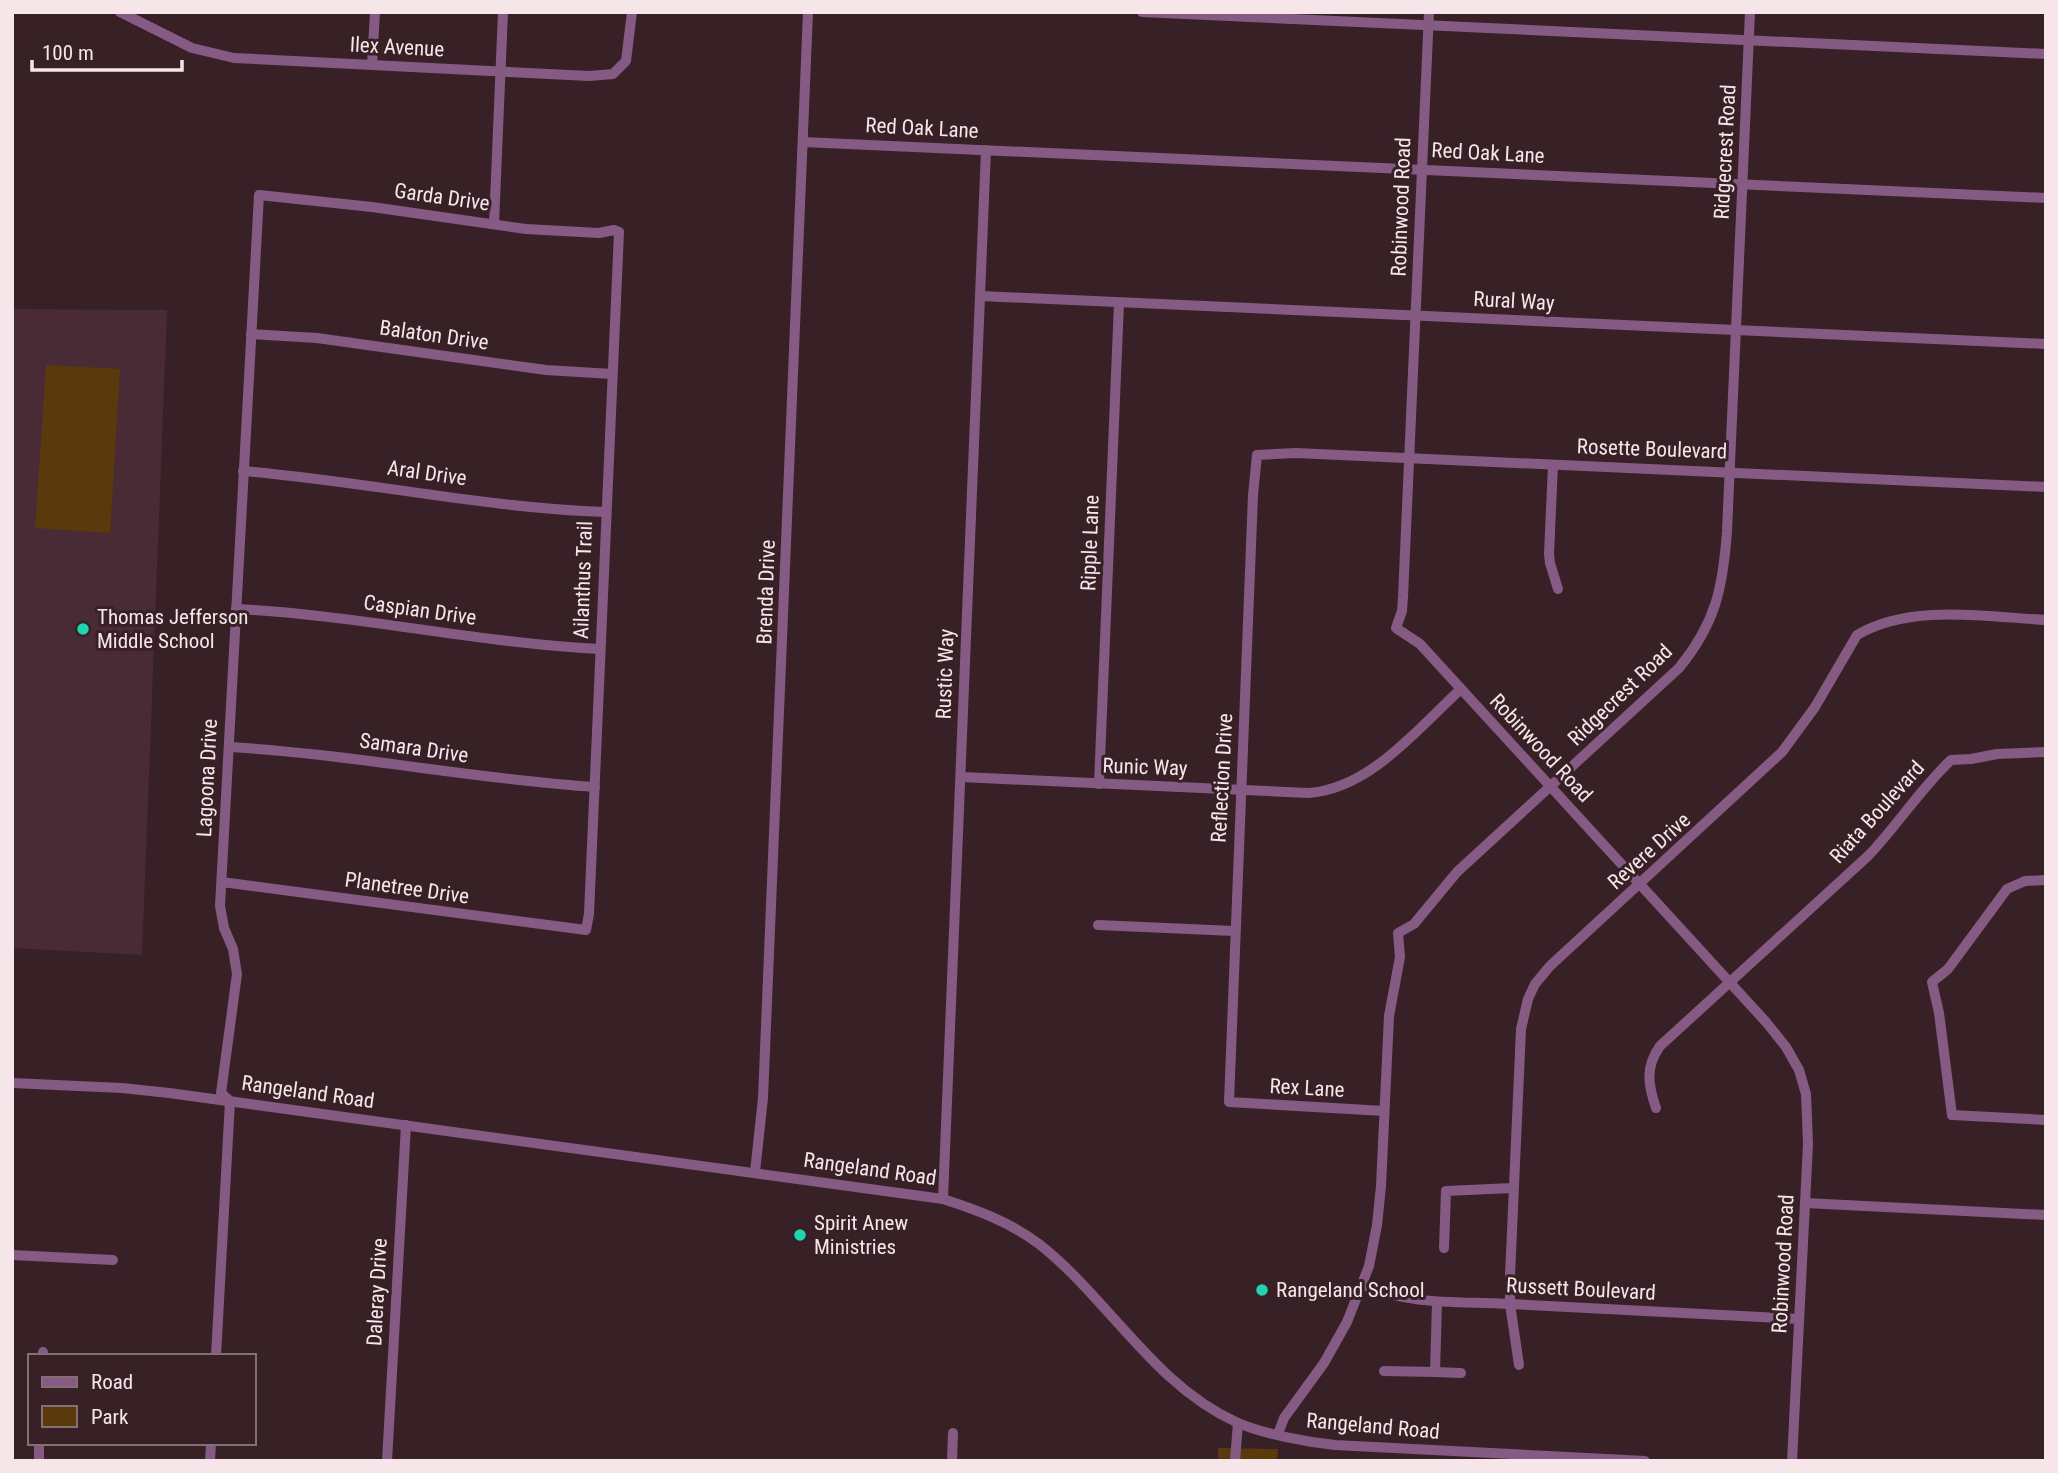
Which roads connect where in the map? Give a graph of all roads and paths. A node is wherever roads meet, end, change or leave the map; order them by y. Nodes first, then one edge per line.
1 (120, 12) edge
2 (375, 12) edge
3 (503, 12) edge
4 (632, 12) edge
5 (808, 12) edge
6 (1142, 12) edge
7 (1429, 12) edge
8 (1750, 12) edge
9 (1429, 26) junction
10 (1749, 41) junction
11 (2046, 54) edge
12 (372, 65) junction
13 (500, 72) junction
14 (803, 142) junction
15 (986, 150) junction
16 (1422, 170) junction
17 (1742, 185) junction
18 (259, 195) joint
19 (2046, 198) edge
20 (494, 224) junction
21 (618, 232) joint
22 (981, 296) junction
23 (1119, 303) junction
24 (1416, 316) junction
25 (1736, 331) junction
26 (251, 334) junction
27 (2046, 344) edge
28 (612, 374) junction
29 (1257, 455) joint
30 (1409, 458) junction
31 (1553, 465) junction
32 (243, 471) junction
33 (1730, 472) junction
34 (2046, 487) edge
35 (606, 512) junction
36 (1558, 589) dead end
37 (236, 610) junction
38 (2046, 620) edge
39 (600, 649) junction
40 (1461, 689) junction
41 (229, 747) junction
42 (2046, 752) edge
43 (961, 777) junction
44 (1099, 784) junction
45 (595, 787) junction
46 (1550, 787) junction
47 (1240, 790) junction
48 (2046, 880) edge
49 (222, 882) junction
50 (1640, 884) junction
51 (1098, 925) dead end
52 (586, 930) joint
53 (1234, 930) junction
54 (1729, 982) junction
55 (12, 1083) edge
56 (230, 1101) junction
57 (1229, 1102) joint
58 (1656, 1108) dead end
59 (1384, 1111) junction
60 (2046, 1120) edge
61 (406, 1125) junction
62 (755, 1172) junction
63 (1513, 1188) junction
64 (943, 1199) junction
65 (1805, 1203) junction
66 (2046, 1215) edge
67 (1444, 1248) dead end
68 (12, 1255) edge
69 (113, 1260) dead end
70 (1363, 1285) junction
71 (1437, 1303) junction
72 (1510, 1304) junction
73 (1799, 1319) junction
74 (216, 1354) edge
75 (1519, 1365) dead end
76 (1384, 1371) dead end
77 (1435, 1372) junction
78 (1461, 1373) dead end
79 (1238, 1423) junction
80 (953, 1433) dead end
81 (1278, 1434) junction
82 (387, 1461) edge
83 (952, 1461) edge
84 (1235, 1461) edge
85 (1645, 1461) edge
86 (1792, 1461) edge

1 - 12 street, Ilex Avenue
2 - 12 street
3 - 13 street
4 - 13 street, Ilex Avenue
5 - 14 street, Brenda Drive
6 - 9 street
7 - 9 street, Robinwood Road
8 - 10 street, Ridgecrest Road
9 - 10 street
9 - 16 street, Robinwood Road
10 - 11 street
10 - 17 street, Ridgecrest Road
12 - 13 street, Ilex Avenue
13 - 20 street
14 - 15 street, Red Oak Lane
14 - 62 street, Brenda Drive
15 - 16 street, Red Oak Lane
15 - 22 street, Rustic Way
16 - 17 street, Red Oak Lane
16 - 24 street, Robinwood Road
17 - 19 street, Red Oak Lane
17 - 25 street, Ridgecrest Road
18 - 20 street, Garda Drive
18 - 26 street, Lagoona Drive
20 - 21 street, Garda Drive
21 - 28 street, Ailanthus Trail
22 - 23 street, Rural Way
22 - 43 street, Rustic Way
23 - 24 street, Rural Way
23 - 44 street, Ripple Lane
24 - 25 street, Rural Way
24 - 30 street, Robinwood Road
25 - 27 street, Rural Way
25 - 33 street, Ridgecrest Road
26 - 28 street, Balaton Drive
26 - 32 street, Lagoona Drive
28 - 35 street, Ailanthus Trail
29 - 30 street, Rosette Boulevard
29 - 47 street, Reflection Drive
30 - 31 street, Rosette Boulevard
30 - 40 street, Robinwood Road
31 - 33 street, Rosette Boulevard
31 - 36 street
32 - 35 street, Aral Drive
32 - 37 street, Lagoona Drive
33 - 34 street, Rosette Boulevard
33 - 46 street, Ridgecrest Road
35 - 39 street, Ailanthus Trail
37 - 39 street, Caspian Drive
37 - 41 street, Lagoona Drive
38 - 50 street, Revere Drive
39 - 45 street, Ailanthus Trail
40 - 46 street, Robinwood Road
40 - 47 street, Runic Way
41 - 45 street, Samara Drive
41 - 49 street, Lagoona Drive
42 - 54 street, Riata Boulevard
43 - 44 street, Runic Way
43 - 64 street, Rustic Way
44 - 47 street, Runic Way
45 - 52 street, Ailanthus Trail
46 - 50 street, Robinwood Road
46 - 59 street, Ridgecrest Road
47 - 53 street, Reflection Drive
48 - 60 street
49 - 52 street, Planetree Drive
49 - 56 street, Lagoona Drive
50 - 54 street, Robinwood Road
50 - 63 street, Revere Drive
51 - 53 street
53 - 57 street, Reflection Drive
54 - 58 street, Riata Boulevard
54 - 65 street, Robinwood Road
55 - 56 street, Rangeland Road
56 - 61 street, Rangeland Road
56 - 74 street, Lagoona Drive
57 - 59 street, Rex Lane
59 - 70 street, Ridgecrest Road
61 - 62 street, Rangeland Road
61 - 82 street, Daleray Drive
62 - 64 street, Rangeland Road
63 - 67 street
63 - 72 street, Revere Drive
64 - 79 street, Rangeland Road
65 - 66 street
65 - 73 street, Robinwood Road
68 - 69 street
70 - 71 street, Russett Boulevard
70 - 81 street, Ridgecrest Road
71 - 72 street, Russett Boulevard
71 - 77 street
72 - 73 street, Russett Boulevard
72 - 75 street, Revere Drive
73 - 86 street, Robinwood Road
76 - 77 street
77 - 78 street
79 - 81 street, Rangeland Road
79 - 84 street
80 - 83 street
81 - 85 street, Rangeland Road

